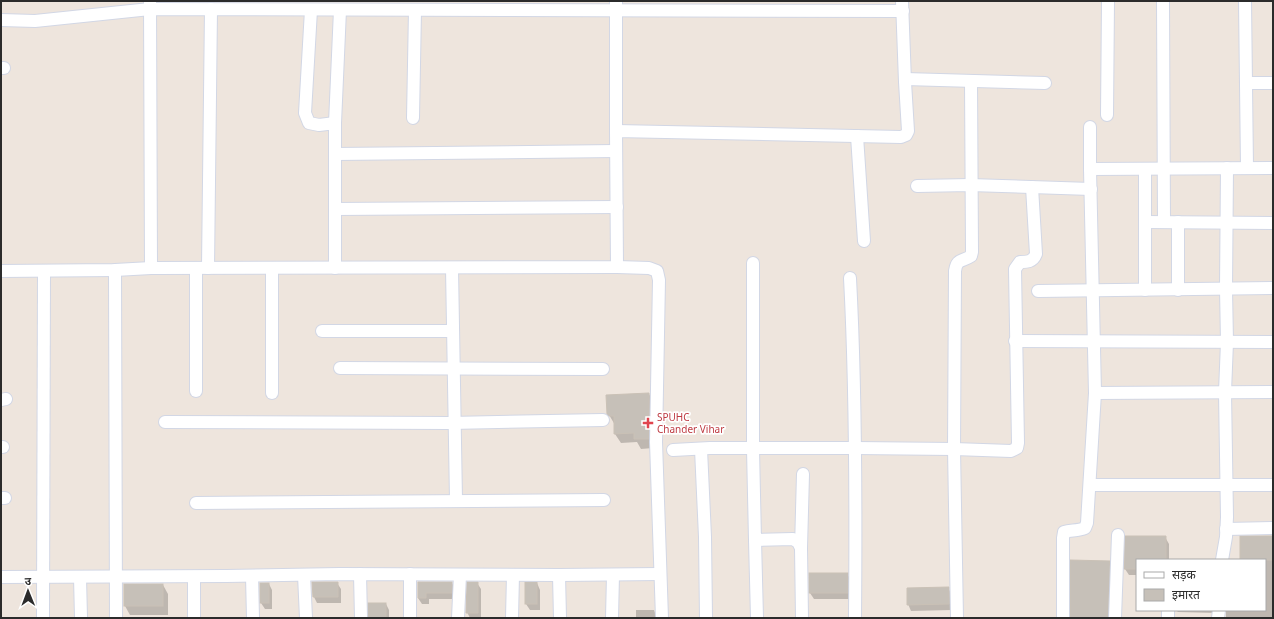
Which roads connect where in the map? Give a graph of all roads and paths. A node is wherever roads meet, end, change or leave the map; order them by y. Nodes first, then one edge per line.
1 (1108, 1) edge
2 (1163, 1) edge
3 (1245, 1) edge
4 (150, 5) edge
5 (231, 5) edge
6 (284, 5) edge
7 (616, 6) edge
8 (902, 6) edge
9 (211, 9) junction
10 (311, 10) junction
11 (340, 10) junction
12 (415, 10) junction
13 (1, 20) edge
14 (905, 79) junction
15 (971, 81) junction
16 (1045, 83) dead end
17 (1246, 83) junction
18 (1273, 83) edge
19 (1107, 115) dead end
20 (413, 118) dead end
21 (335, 123) junction
22 (1090, 127) dead end
23 (616, 131) junction
24 (857, 136) junction
25 (616, 151) junction
26 (335, 154) junction
27 (1164, 168) junction
28 (1228, 168) junction
29 (1247, 168) junction
30 (1273, 168) edge
31 (1090, 169) junction
32 (1145, 169) junction
33 (970, 185) junction
34 (916, 186) dead end
35 (1032, 187) junction
36 (1091, 189) junction
37 (617, 207) junction
38 (335, 209) junction
39 (1145, 222) junction
40 (1164, 222) junction
41 (1178, 222) junction
42 (1227, 223) junction
43 (1273, 223) edge
44 (864, 241) dead end
45 (753, 263) dead end
46 (617, 267) junction
47 (151, 268) junction
48 (196, 268) junction
49 (208, 268) junction
50 (272, 268) junction
51 (335, 268) junction
52 (452, 268) junction
53 (44, 270) junction
54 (115, 270) junction
55 (1, 271) edge
56 (850, 278) dead end
57 (1273, 288) edge
58 (1226, 289) junction
59 (1145, 290) junction
60 (1178, 290) junction
61 (1038, 291) dead end
62 (1093, 291) junction
63 (322, 331) dead end
64 (453, 331) junction
65 (1015, 341) junction
66 (1094, 341) junction
67 (1227, 342) junction
68 (1273, 342) edge
69 (340, 368) dead end
70 (454, 368) junction
71 (603, 369) dead end
72 (196, 391) dead end
73 (1225, 392) junction
74 (1273, 392) edge
75 (272, 393) dead end
76 (1095, 393) junction
77 (604, 420) dead end
78 (165, 422) dead end
79 (455, 423) junction
80 (855, 448) junction
81 (701, 449) junction
82 (753, 449) junction
83 (954, 449) junction
84 (673, 450) dead end
85 (803, 474) dead end
86 (1090, 485) junction
87 (1273, 485) edge
88 (1226, 486) junction
89 (456, 500) junction
90 (604, 500) dead end
91 (196, 503) dead end
92 (1273, 528) edge
93 (1226, 530) junction
94 (1118, 535) dead end
95 (756, 540) junction
96 (801, 548) junction
97 (1222, 559) edge
98 (360, 574) junction
99 (410, 574) junction
100 (660, 574) junction
101 (304, 575) junction
102 (460, 575) junction
103 (513, 575) junction
104 (559, 575) junction
105 (612, 575) junction
106 (194, 576) junction
107 (252, 576) junction
108 (1, 577) edge
109 (43, 577) junction
110 (80, 577) junction
111 (116, 577) junction
112 (43, 618) edge
113 (81, 618) edge
114 (116, 618) edge
115 (194, 618) edge
116 (253, 618) edge
117 (306, 618) edge
118 (361, 618) edge
119 (410, 618) edge
120 (458, 618) edge
121 (512, 618) edge
122 (560, 618) edge
123 (612, 618) edge
124 (662, 618) edge
125 (706, 618) edge
126 (757, 618) edge
127 (802, 618) edge
128 (855, 618) edge
129 (957, 618) edge
130 (1063, 618) edge
131 (1115, 618) edge

1 - 19 street
2 - 27 street
3 - 17 street
4 - 9 street
4 - 13 street
4 - 47 street
5 - 6 street
5 - 9 street
6 - 10 street
7 - 8 street
7 - 12 street
7 - 23 street
8 - 14 street
9 - 49 street
10 - 11 street
10 - 21 street
11 - 12 street
11 - 21 street
12 - 20 street
14 - 15 street
14 - 24 street
15 - 16 street
15 - 33 street
17 - 18 street
17 - 29 street
21 - 26 street
22 - 31 street
23 - 24 street
23 - 25 street
24 - 44 street
25 - 26 street
25 - 37 street
26 - 38 street
27 - 28 street
27 - 32 street
27 - 40 street
28 - 29 street
28 - 42 street
29 - 30 street
31 - 32 street
31 - 36 street
32 - 39 street
33 - 34 street
33 - 35 street
33 - 83 street
35 - 36 street
35 - 65 street
36 - 62 street
37 - 38 street
37 - 46 street
38 - 51 street
39 - 40 street
39 - 59 street
40 - 41 street
41 - 42 street
41 - 60 street
42 - 43 street
42 - 58 street
45 - 82 street
46 - 52 street
46 - 100 street
47 - 48 street
47 - 54 street
48 - 49 street
48 - 72 street
49 - 50 street
50 - 51 street
50 - 75 street
51 - 52 street
52 - 64 street
53 - 54 street
53 - 55 street
53 - 109 street
54 - 111 street
56 - 80 street
57 - 58 street
58 - 60 street
58 - 67 street
59 - 60 street
59 - 62 street
61 - 62 street
62 - 66 street
63 - 64 street
64 - 70 street
65 - 66 street
65 - 83 street
66 - 67 street
66 - 76 street
67 - 68 street
67 - 73 street
69 - 70 street
70 - 71 street
70 - 79 street
73 - 74 street
73 - 76 street
73 - 88 street
76 - 86 street
77 - 79 street
78 - 79 street
79 - 89 street
80 - 82 street
80 - 83 street
80 - 128 street
81 - 82 street
81 - 84 street
81 - 125 street
82 - 95 street
83 - 129 street
85 - 96 street
86 - 88 street
86 - 130 street
87 - 88 street
88 - 93 street
89 - 90 street
89 - 91 street
92 - 93 street
93 - 97 street
94 - 131 street
95 - 96 street
95 - 126 street
96 - 127 street
98 - 99 street
98 - 101 street
98 - 118 street
99 - 102 street
99 - 119 street
100 - 105 street
100 - 124 street
101 - 107 street
101 - 117 street
102 - 103 street
102 - 120 street
103 - 104 street
103 - 121 street
104 - 105 street
104 - 122 street
105 - 123 street
106 - 107 street
106 - 111 street
106 - 115 street
107 - 116 street
108 - 109 street
109 - 110 street
109 - 112 street
110 - 111 street
110 - 113 street
111 - 114 street

